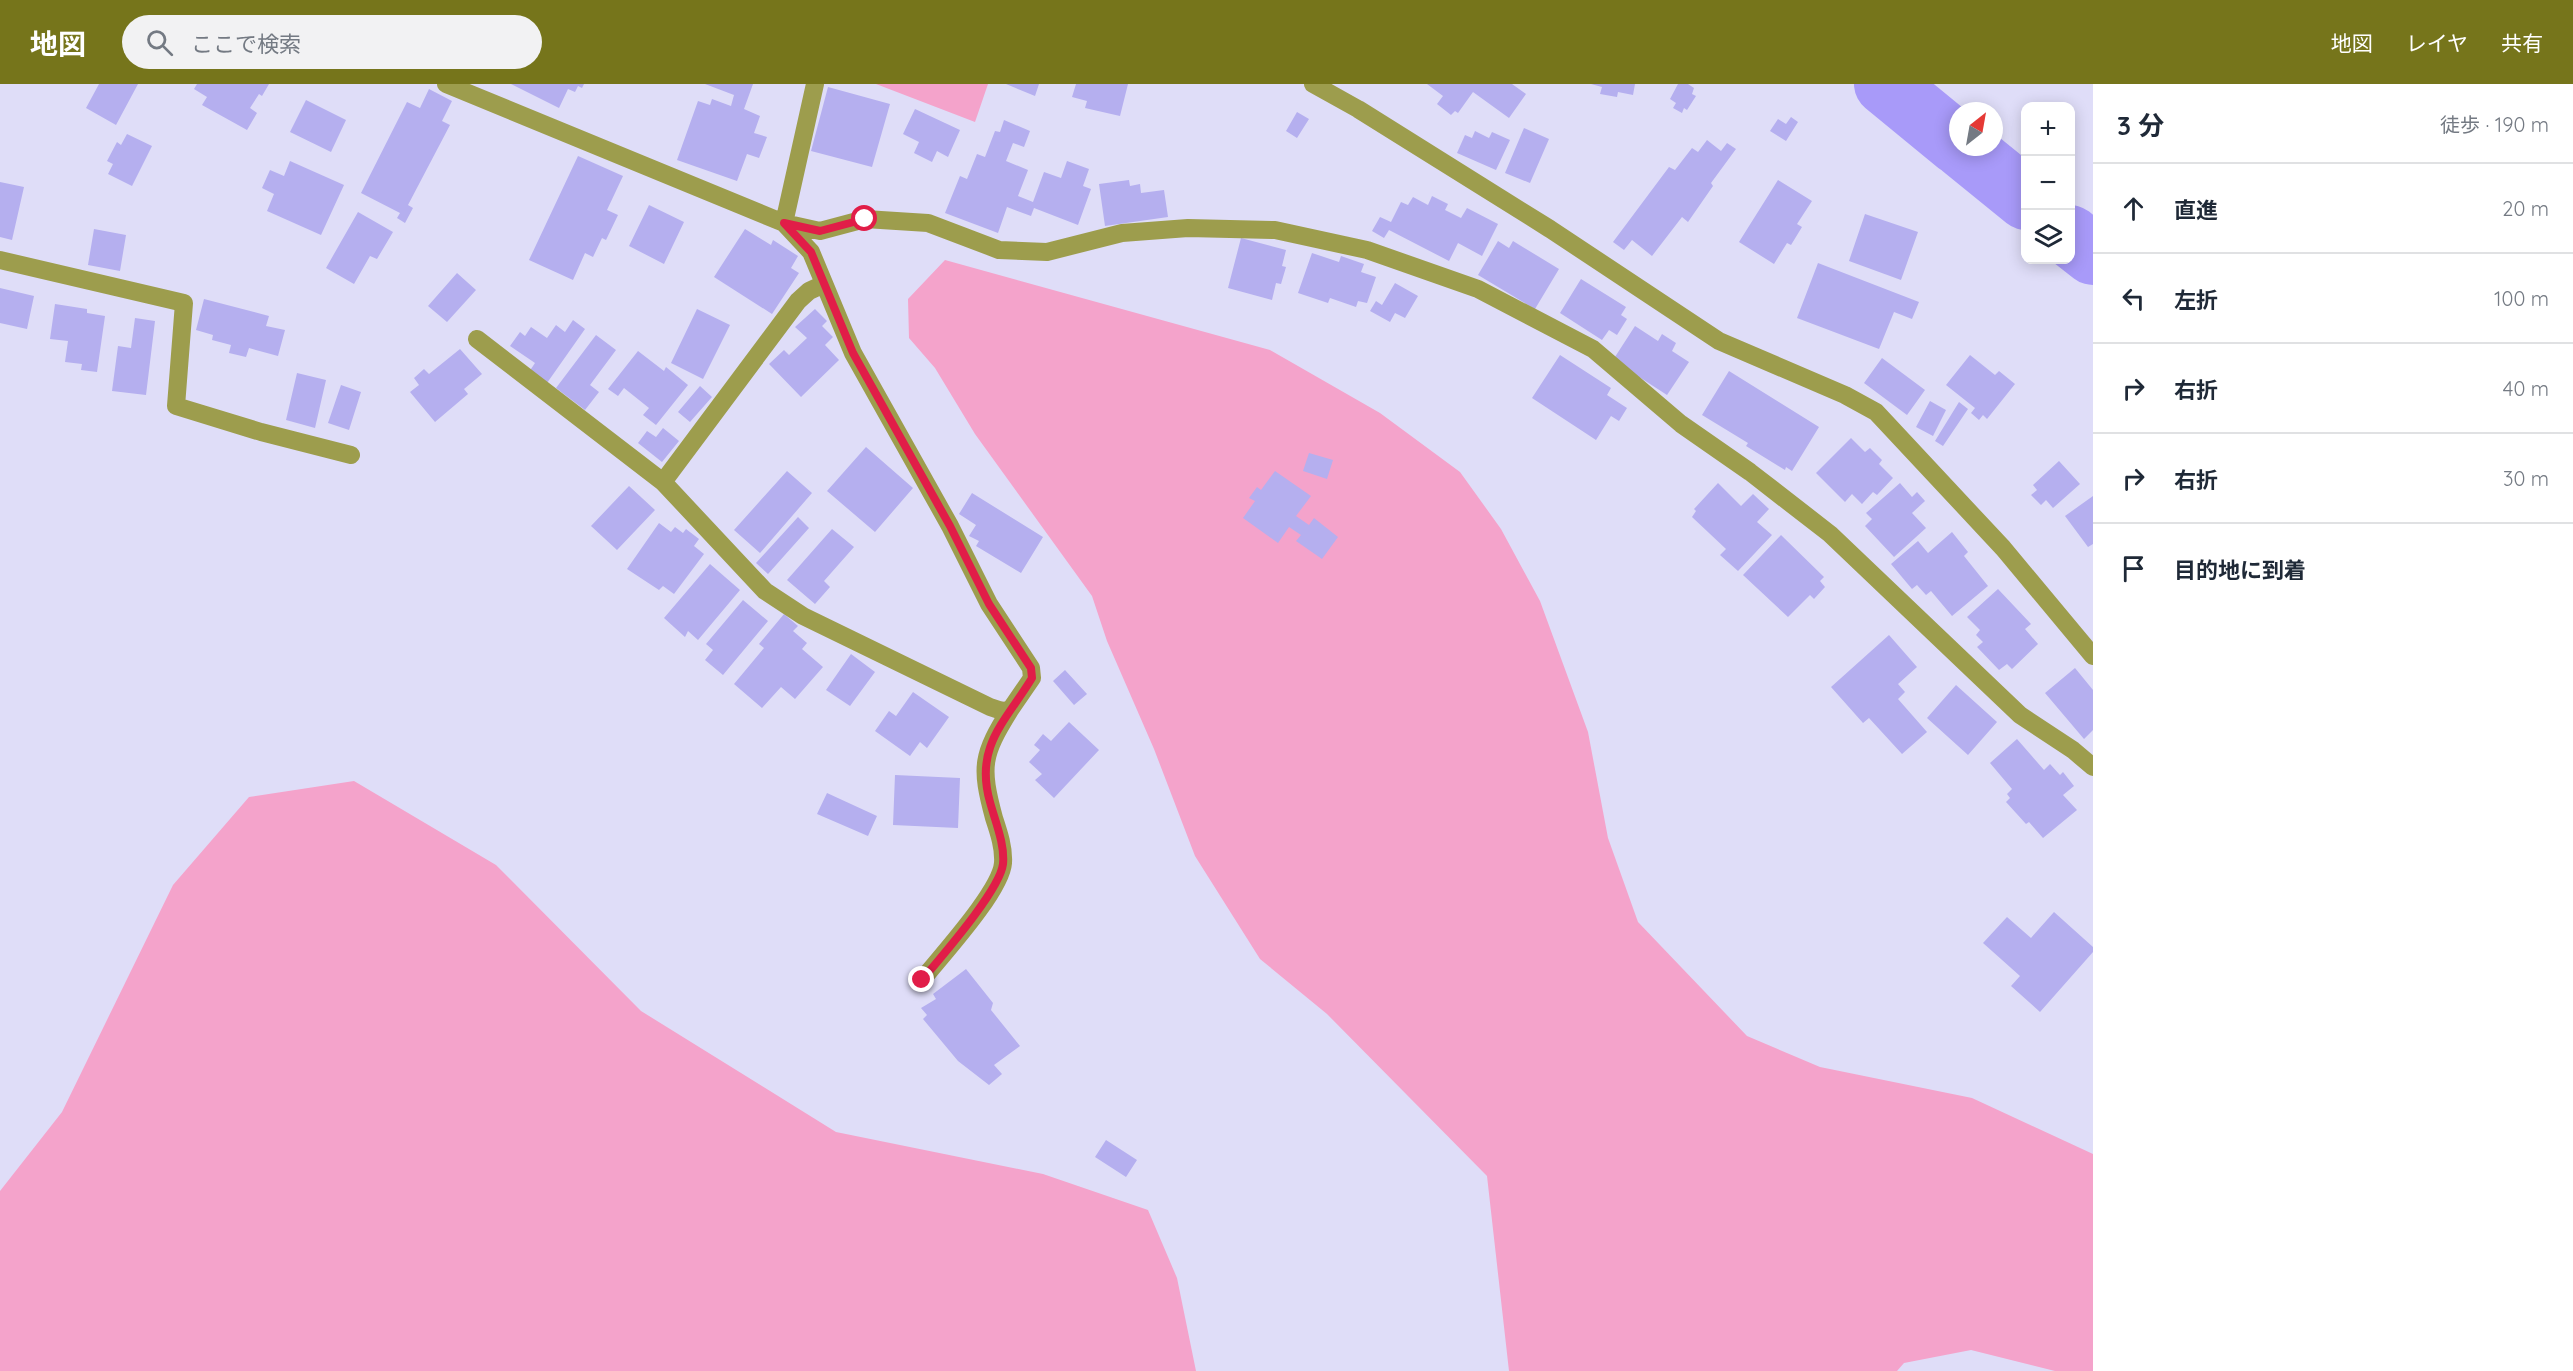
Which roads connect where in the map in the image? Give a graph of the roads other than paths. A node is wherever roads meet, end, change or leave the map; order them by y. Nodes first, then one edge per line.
1 (446, 84) edge
2 (815, 84) edge
3 (1313, 84) edge
4 (784, 223) junction
5 (0, 260) edge
6 (824, 284) junction
7 (477, 339) dead end
8 (351, 455) dead end
9 (663, 483) junction
10 (2093, 656) edge
11 (1010, 710) junction
12 (2093, 767) edge
13 (922, 980) dead end

1 - 4 street
2 - 4 street
3 - 10 street
4 - 6 street
4 - 12 street
5 - 8 street
6 - 9 street
6 - 11 street
7 - 9 street
9 - 11 street
11 - 13 street

